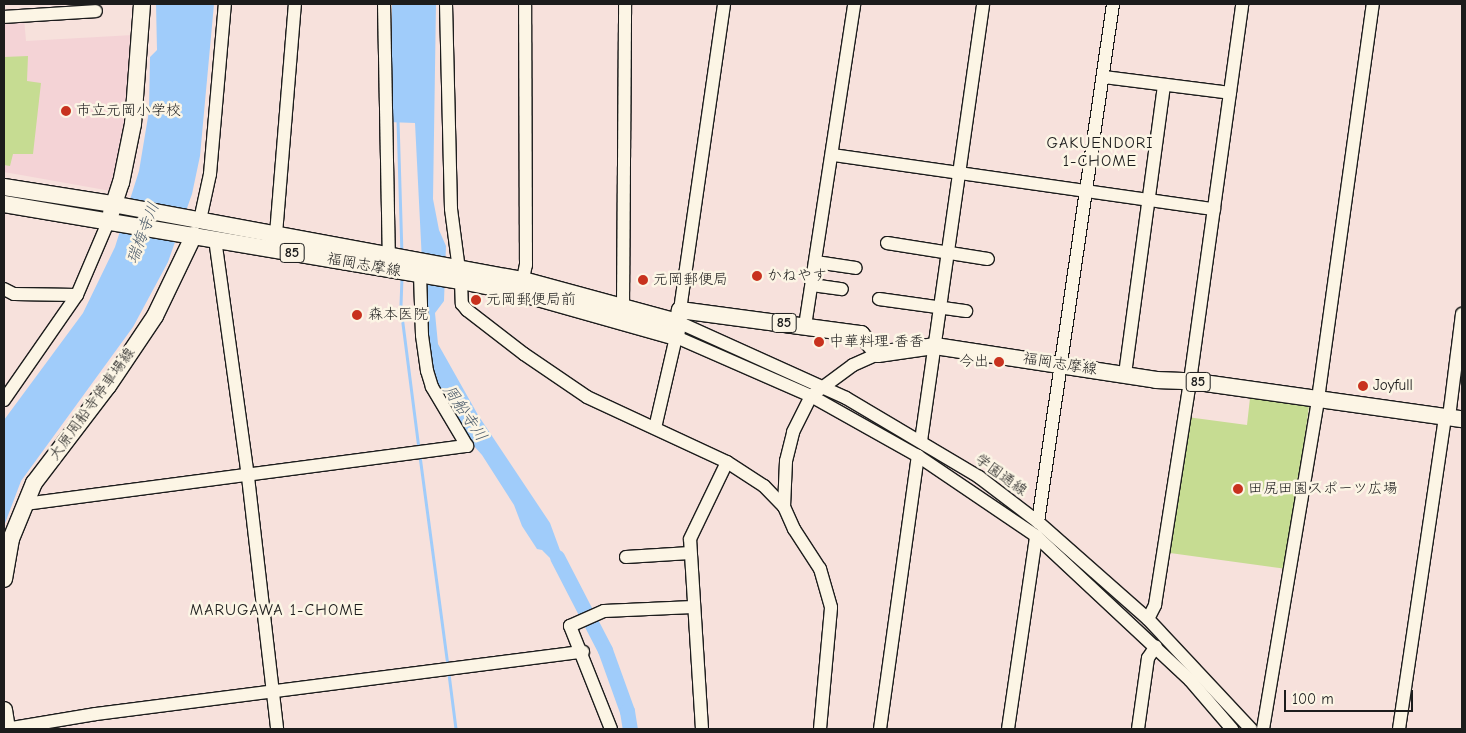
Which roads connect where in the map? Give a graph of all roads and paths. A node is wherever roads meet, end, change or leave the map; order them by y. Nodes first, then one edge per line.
1 (142, 4) edge
2 (225, 4) edge
3 (296, 4) edge
4 (384, 4) edge
5 (446, 4) edge
6 (525, 4) edge
7 (625, 4) edge
8 (724, 4) edge
9 (854, 4) edge
10 (983, 4) edge
11 (1113, 4) edge
12 (1242, 4) edge
13 (1374, 4) edge
14 (96, 11) dead end
15 (4, 17) edge
16 (1104, 77) junction
17 (1164, 86) junction
18 (1230, 93) junction
19 (833, 155) junction
20 (959, 171) junction
21 (4, 187) edge
22 (1086, 188) junction
23 (1150, 199) junction
24 (4, 204) edge
25 (1214, 208) junction
26 (111, 212) junction
27 (197, 227) junction
28 (276, 234) junction
29 (215, 240) junction
30 (887, 244) dead end
31 (266, 248) junction
32 (946, 251) junction
33 (988, 259) dead end
34 (816, 262) junction
35 (390, 263) junction
36 (856, 268) dead end
37 (420, 274) junction
38 (458, 274) junction
39 (812, 285) junction
40 (521, 287) junction
41 (4, 289) edge
42 (842, 289) dead end
43 (77, 295) junction
44 (879, 299) dead end
45 (624, 306) junction
46 (938, 308) junction
47 (966, 311) dead end
48 (1462, 314) edge
49 (678, 323) junction
50 (806, 326) junction
51 (934, 346) junction
52 (878, 354) junction
53 (1062, 364) junction
54 (1125, 374) junction
55 (1190, 381) junction
56 (821, 387) junction
57 (811, 396) junction
58 (1318, 399) junction
59 (4, 400) edge
60 (1452, 417) edge
61 (655, 428) junction
62 (921, 441) junction
63 (918, 456) junction
64 (727, 462) junction
65 (248, 477) junction
66 (25, 504) junction
67 (784, 506) junction
68 (1038, 522) junction
69 (1036, 536) junction
70 (690, 553) junction
71 (626, 557) dead end
72 (4, 578) edge
73 (693, 607) junction
74 (1148, 619) junction
75 (1156, 646) junction
76 (582, 652) junction
77 (273, 691) junction
78 (4, 710) edge
79 (6, 729) edge
80 (277, 729) edge
81 (611, 729) edge
82 (702, 729) edge
83 (820, 729) edge
84 (880, 729) edge
85 (1008, 729) edge
86 (1138, 729) edge
87 (1232, 729) edge
88 (1251, 729) edge
89 (1263, 729) edge
90 (1400, 729) edge

1 - 26 main road
2 - 27 street
3 - 28 street
4 - 35 street
5 - 38 street
6 - 40 street
7 - 45 street
8 - 49 street
9 - 19 street
10 - 20 street
11 - 16 street
12 - 18 street
13 - 58 street
14 - 15 street
16 - 17 street
16 - 22 street
17 - 18 street
17 - 23 street
18 - 25 street
19 - 20 street
19 - 34 street
20 - 22 street
20 - 32 street
21 - 26 main road, 福岡志摩線 / 85
22 - 23 street
22 - 53 street
23 - 25 street
23 - 54 street
24 - 26 main road, 福岡志摩線 / 85
25 - 55 street
26 - 27 main road, 福岡志摩線 / 85
26 - 43 street
27 - 28 main road, 福岡志摩線 / 85
27 - 29 main road, 福岡志摩線 / 85
27 - 66 main road, 大原周船寺停車場線
28 - 31 street
28 - 35 main road, 福岡志摩線 / 85
29 - 31 main road, 福岡志摩線 / 85
29 - 65 street
30 - 32 street
31 - 35 main road, 福岡志摩線 / 85
32 - 33 street
32 - 46 street
34 - 36 street
34 - 39 street
35 - 37 main road, 福岡志摩線 / 85
35 - 38 main road, 85
37 - 38 main road, 福岡志摩線 / 85
37 - 65 street
38 - 40 main road, 福岡志摩線 / 85
38 - 61 street
39 - 42 street
39 - 50 street
40 - 45 main road, 福岡志摩線 / 85
40 - 49 main road, 福岡志摩線 / 85
41 - 43 street
43 - 59 street
44 - 46 street
45 - 49 main road, 福岡志摩線 / 85
46 - 47 street
46 - 51 street
48 - 60 street
49 - 50 main road, 福岡志摩線 / 85
49 - 56 street, 学園通線
49 - 57 street, 学園通線
49 - 61 street
50 - 52 main road, 福岡志摩線 / 85
51 - 52 main road, 福岡志摩線 / 85
51 - 53 main road, 福岡志摩線 / 85
51 - 62 street
52 - 56 street
53 - 54 main road, 福岡志摩線 / 85
53 - 68 street
54 - 55 main road, 福岡志摩線 / 85
55 - 58 main road, 福岡志摩線 / 85
55 - 74 street
56 - 57 street
56 - 62 street, 学園通線
57 - 63 street, 学園通線
57 - 67 street
58 - 60 main road, 福岡志摩線 / 85
58 - 89 street
60 - 90 street
61 - 64 street
62 - 68 street, 学園通線
63 - 69 street, 学園通線
63 - 84 street
64 - 67 street
64 - 70 street
65 - 66 street
65 - 77 street
66 - 72 main road, 大原周船寺停車場線
67 - 83 street
68 - 74 street, 学園通線
69 - 75 street, 学園通線
69 - 85 street
70 - 71 street
70 - 73 street
73 - 76 street
73 - 82 street
74 - 88 street, 学園通線
75 - 86 street
75 - 87 street, 学園通線
76 - 77 street
76 - 81 street
77 - 79 street
77 - 80 street
78 - 79 main road

